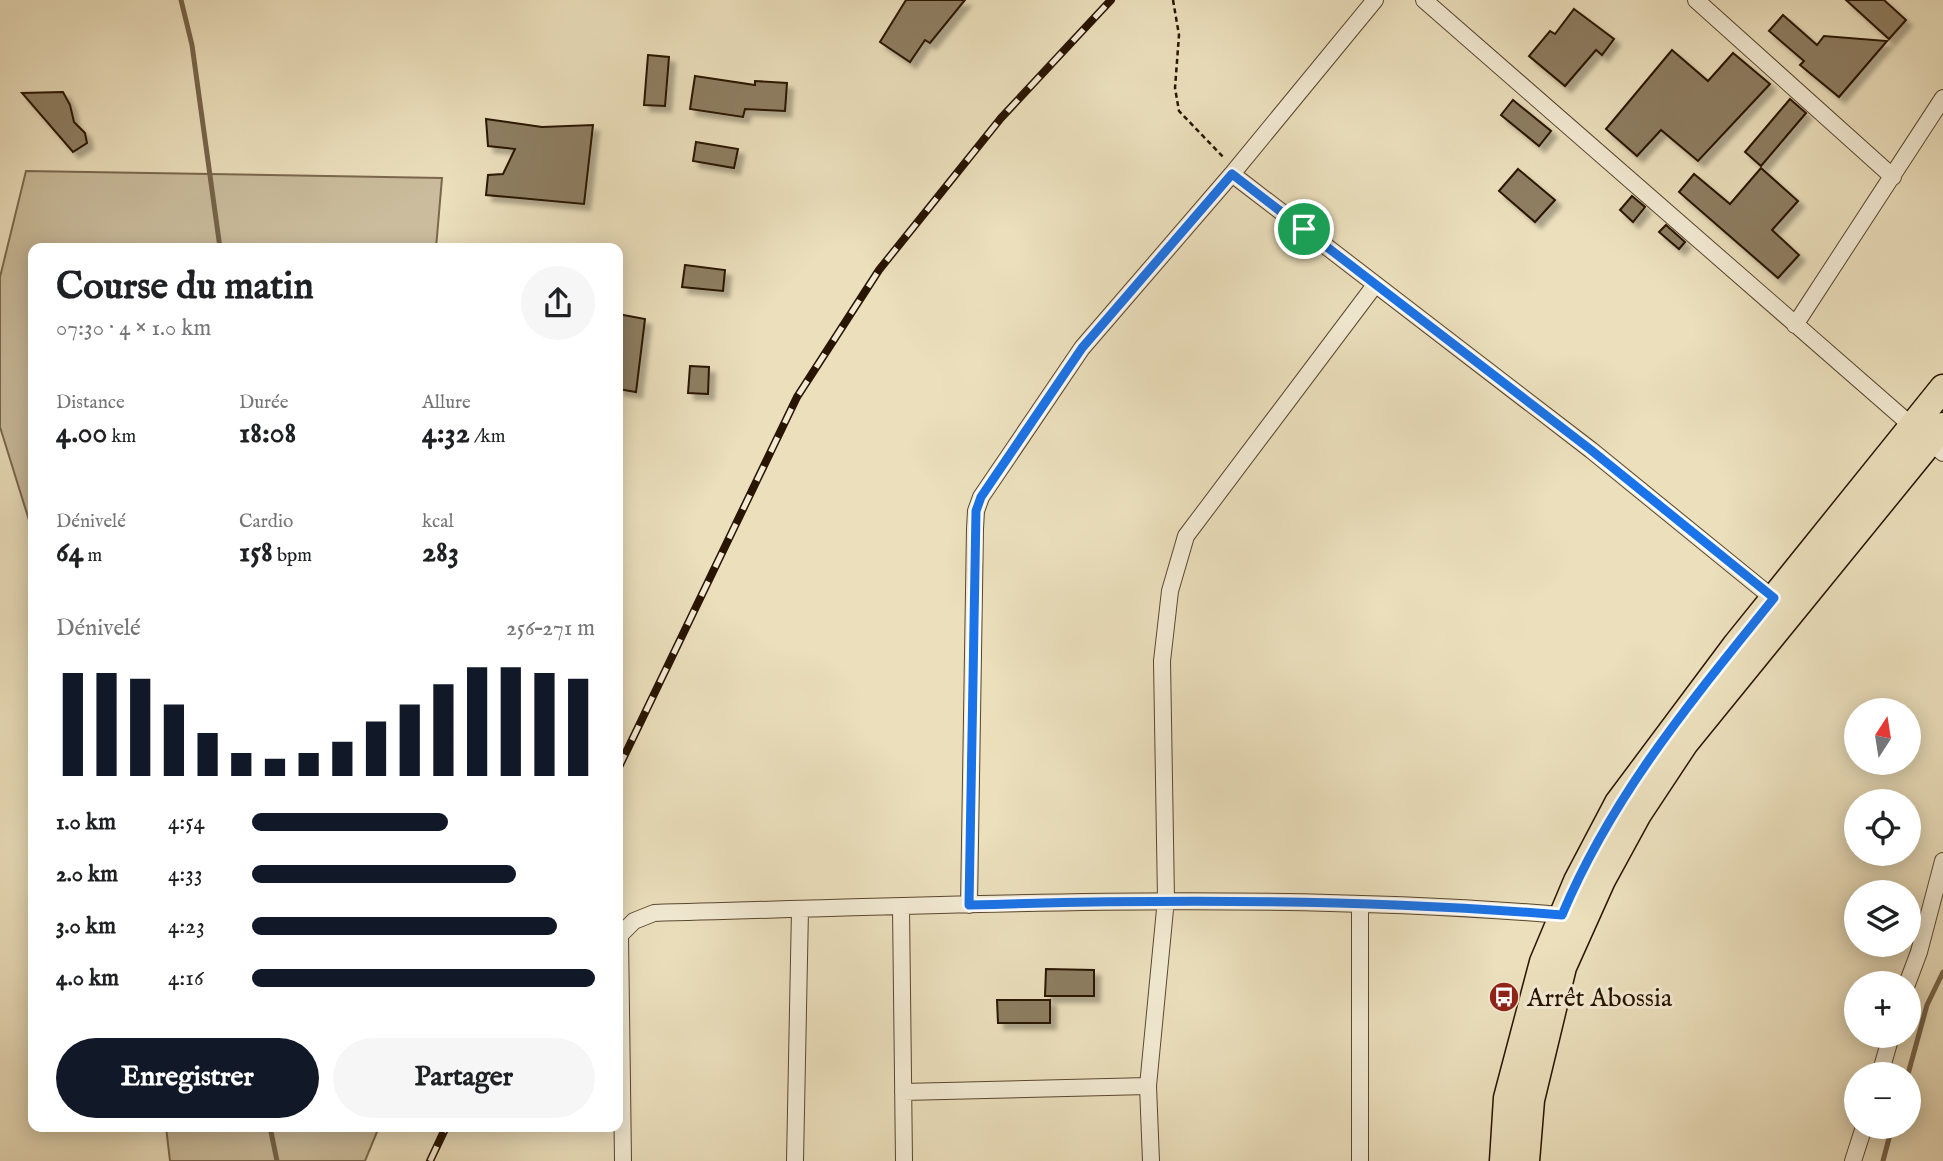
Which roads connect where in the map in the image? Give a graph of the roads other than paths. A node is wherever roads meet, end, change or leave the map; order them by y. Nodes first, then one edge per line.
1 (1375, 0) edge
2 (1424, 0) edge
3 (1696, 0) edge
4 (1943, 98) edge
5 (1232, 174) junction
6 (1892, 177) junction
7 (1375, 285) junction
8 (1795, 325) junction
9 (1943, 388) edge
10 (1932, 437) edge
11 (1774, 598) junction
12 (1943, 861) edge
13 (1166, 899) junction
14 (1360, 904) junction
15 (969, 905) junction
16 (901, 906) junction
17 (800, 909) junction
18 (1562, 915) junction
19 (623, 932) edge
20 (1912, 971) edge
21 (1148, 1087) junction
22 (903, 1093) junction
23 (623, 1132) edge
24 (1860, 1139) edge
25 (623, 1161) edge
26 (795, 1161) edge
27 (904, 1161) edge
28 (1152, 1161) edge
29 (1360, 1161) edge
30 (1503, 1161) edge
31 (1526, 1161) edge
32 (1853, 1161) edge

1 - 5 street
2 - 8 street
3 - 6 street
4 - 6 street
5 - 7 street
5 - 15 street
6 - 8 street
7 - 11 street
7 - 13 street
8 - 10 street
9 - 10 main road
10 - 11 main road
10 - 31 main road
11 - 18 main road
12 - 20 street
13 - 14 street
13 - 15 street
13 - 21 street
14 - 18 street
14 - 29 street
15 - 16 street
16 - 17 street
16 - 22 street
17 - 19 street
17 - 26 street
18 - 30 main road
21 - 22 street
21 - 28 street
22 - 27 street
23 - 25 street
24 - 32 street

